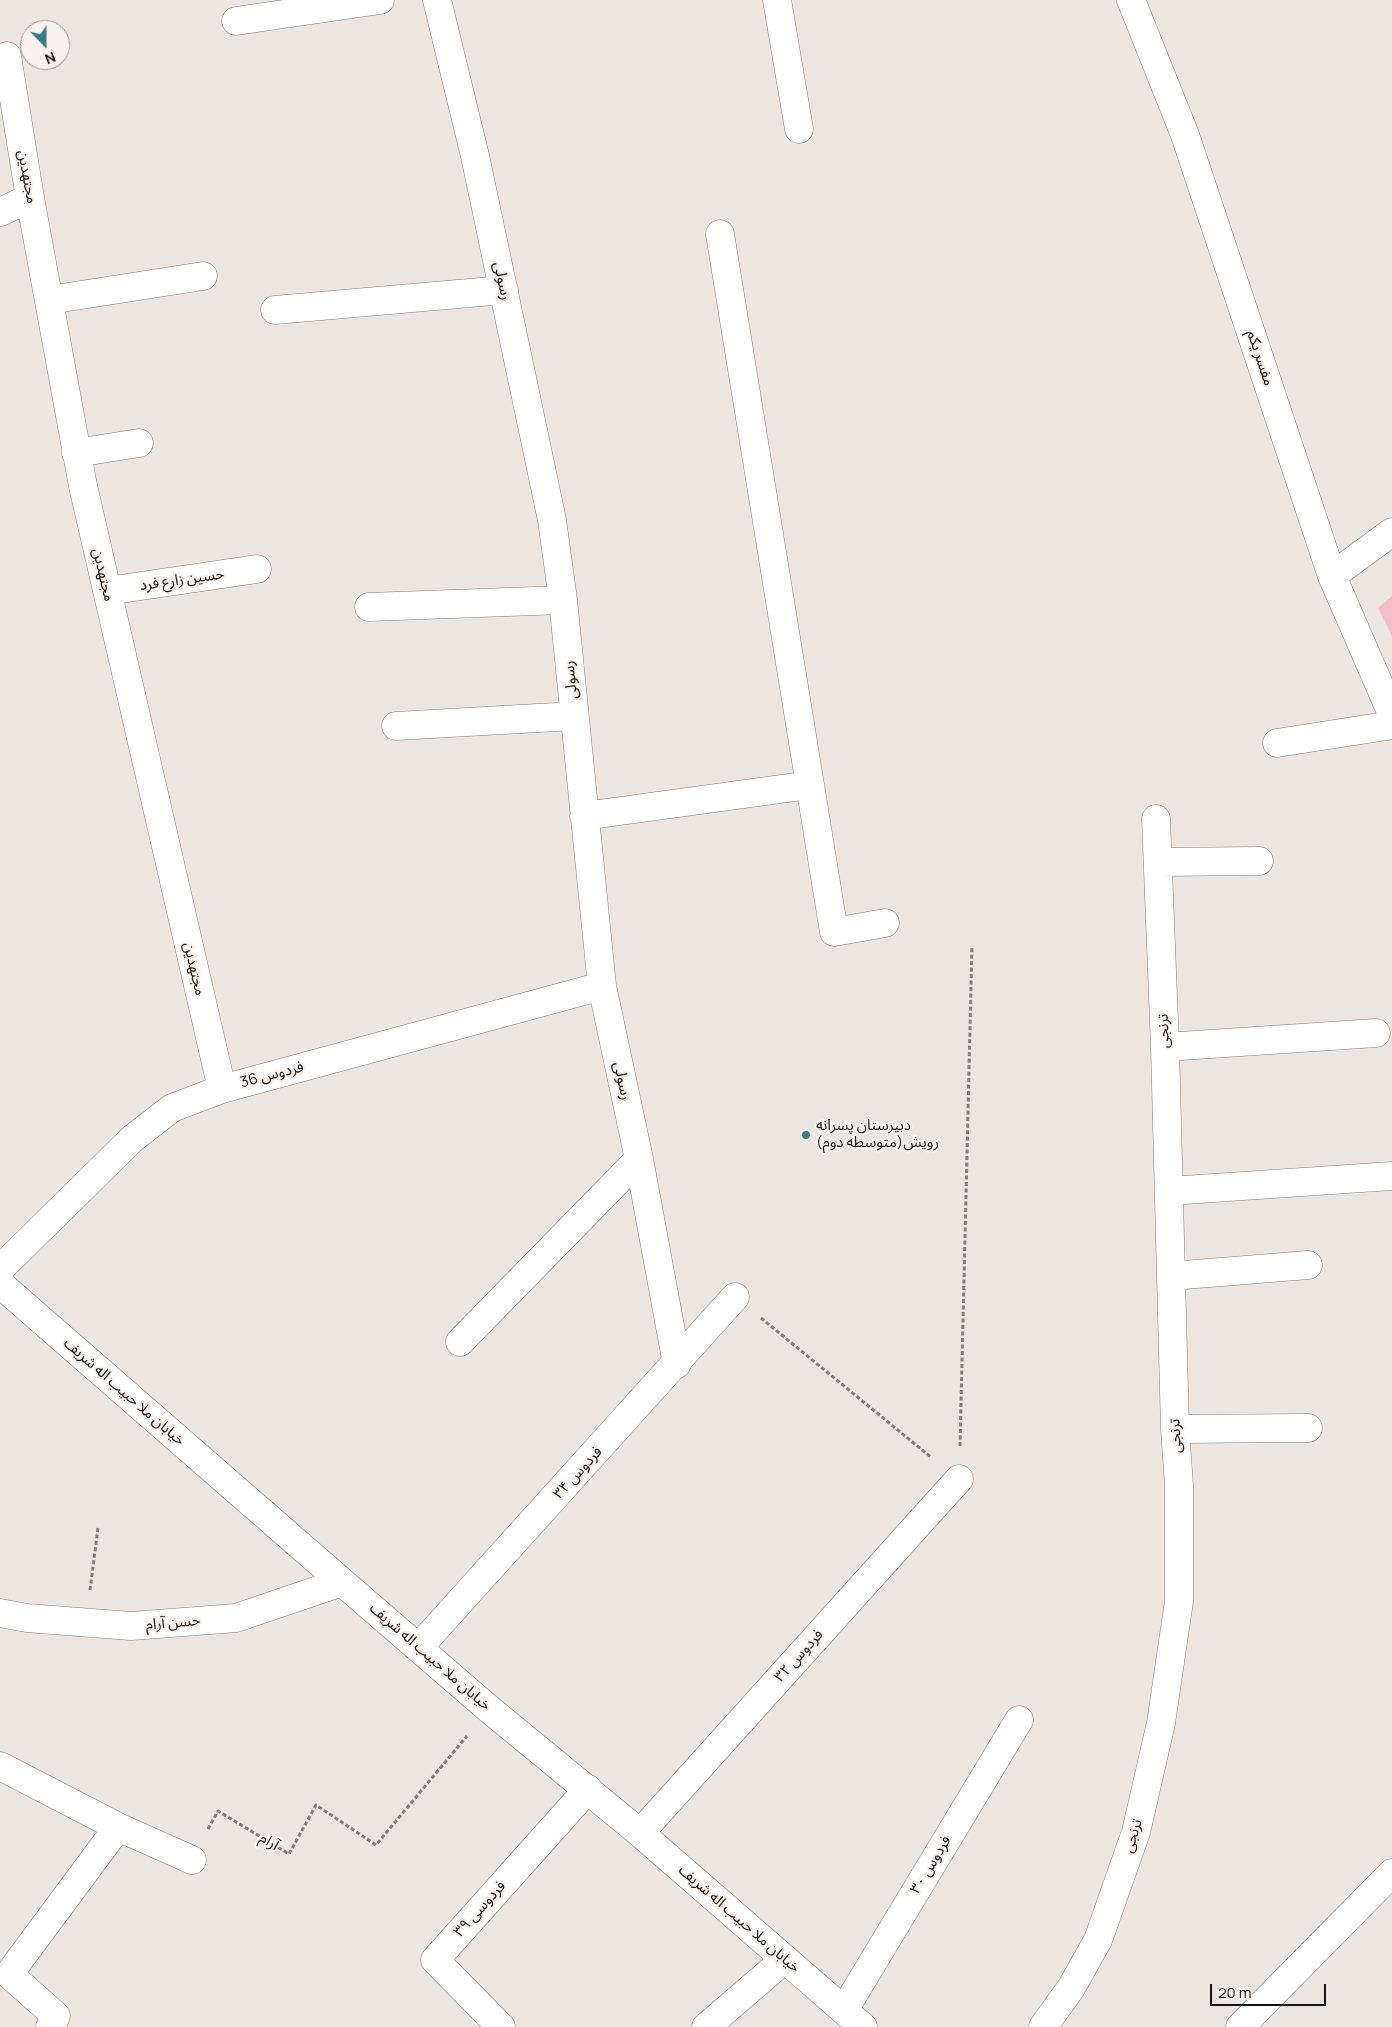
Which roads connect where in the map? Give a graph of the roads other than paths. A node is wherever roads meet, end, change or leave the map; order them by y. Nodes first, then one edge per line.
1 (380, 0) edge
2 (437, 0) edge
3 (777, 0) edge
4 (1130, 0) edge
5 (310, 5) edge
6 (236, 21) dead end
7 (7, 56) dead end
8 (799, 129) dead end
9 (30, 198) junction
10 (0, 212) edge
11 (720, 234) dead end
12 (204, 276) dead end
13 (504, 290) junction
14 (49, 300) junction
15 (275, 310) dead end
16 (139, 443) dead end
17 (76, 453) junction
18 (1392, 532) edge
19 (257, 569) dead end
20 (1332, 576) junction
21 (107, 591) junction
22 (563, 600) junction
23 (369, 608) dead end
24 (1392, 714) edge
25 (574, 716) junction
26 (1392, 725) edge
27 (396, 726) dead end
28 (1276, 743) dead end
29 (810, 785) junction
30 (584, 816) junction
31 (1156, 819) dead end
32 (1259, 861) dead end
33 (1158, 862) junction
34 (885, 923) dead end
35 (602, 986) junction
36 (1376, 1033) dead end
37 (1165, 1047) junction
38 (222, 1089) junction
39 (638, 1159) junction
40 (1392, 1176) edge
41 (1169, 1191) junction
42 (1308, 1266) dead end
43 (0, 1269) edge
44 (1171, 1276) junction
45 (0, 1284) edge
46 (735, 1297) road end
47 (460, 1342) dead end
48 (677, 1364) junction
49 (1308, 1428) dead end
50 (1175, 1430) junction
51 (959, 1479) road end
52 (342, 1582) junction
53 (0, 1613) edge
54 (419, 1648) junction
55 (1019, 1720) dead end
56 (0, 1766) edge
57 (588, 1789) junction
58 (118, 1827) junction
59 (640, 1833) junction
60 (192, 1860) road end
61 (1392, 1874) edge
62 (785, 1959) junction
63 (854, 2019) edge
64 (59, 2024) edge
65 (501, 2027) edge
66 (706, 2027) edge
67 (1043, 2027) edge
68 (1240, 2027) edge

1 - 5 street
2 - 13 street, رسولی
3 - 8 street
4 - 20 street, مفسر یکم
5 - 6 street
7 - 9 street, مجتهدین
9 - 10 street
9 - 14 street, مجتهدین
11 - 29 street
12 - 14 street
13 - 15 street
13 - 22 street, رسولی
14 - 17 street, مجتهدین
16 - 17 street
17 - 21 street, مجتهدین
18 - 20 street
19 - 21 street, حسین‌ زارع‌ فرد
20 - 24 street, مفسر یکم
21 - 38 street, مجتهدین
22 - 23 street
22 - 25 street, رسولی
25 - 27 street
25 - 30 street, رسولی
26 - 28 street
29 - 30 street
29 - 34 street
30 - 35 street, رسولی
31 - 33 street, ترنجی
32 - 33 street
33 - 37 street, ترنجی
35 - 38 street, فردوس 36
35 - 39 street, رسولی
36 - 37 street
37 - 41 street, ترنجی
38 - 43 street, فردوس 36
39 - 47 street
39 - 48 street, رسولی
40 - 41 street
41 - 44 street, ترنجی
42 - 44 street
44 - 50 street, ترنجی
45 - 52 street, خیابان ملا حبیب اله شریف
46 - 48 street, فردوس ۳۴
48 - 54 street, فردوس ۳۴
49 - 50 street
50 - 67 street, ترنجی
51 - 59 street, فردوس ۳۲
52 - 53 street, حسن آرام
52 - 54 street, خیابان ملا حبیب اله شریف
54 - 57 street, خیابان ملا حبیب اله شریف
55 - 63 street, فردوس ۳۰
56 - 58 street
57 - 59 street, خیابان ملا حبیب اله شریف
57 - 65 street, فردوسی ۳۹
58 - 60 street
58 - 64 street
59 - 62 street, خیابان ملا حبیب اله شریف
61 - 68 street
62 - 63 street, خیابان ملا حبیب اله شریف
62 - 66 street

